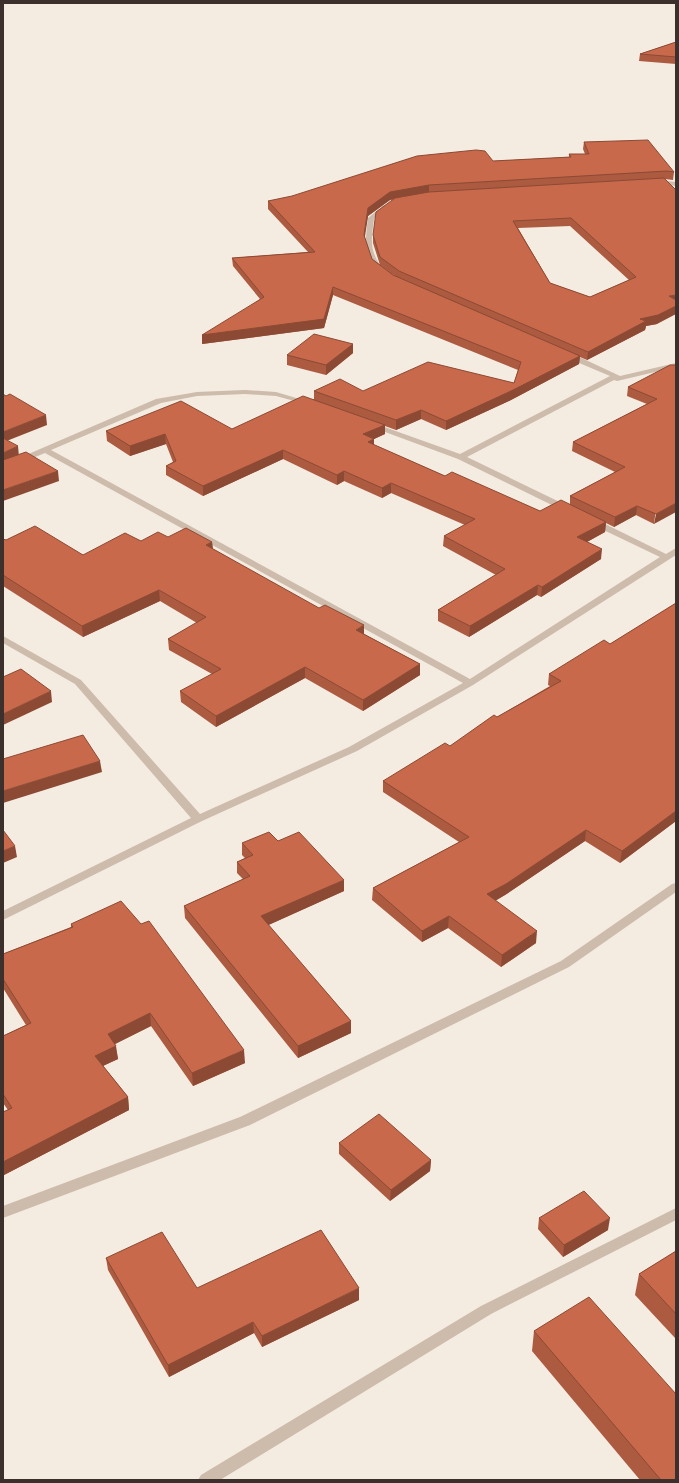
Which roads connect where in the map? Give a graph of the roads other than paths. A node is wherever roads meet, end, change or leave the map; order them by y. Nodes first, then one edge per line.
1 (666, 182) junction
2 (650, 183) edge
3 (676, 184) edge
4 (672, 191) edge
5 (392, 202) edge
6 (386, 274) edge
7 (560, 352) edge
8 (676, 365) edge
9 (616, 376) junction
10 (320, 407) edge
11 (364, 423) edge
12 (44, 450) junction
13 (461, 457) junction
14 (3, 468) edge
15 (574, 512) edge
16 (588, 519) edge
17 (676, 551) edge
18 (666, 557) junction
19 (3, 639) edge
20 (470, 683) junction
21 (198, 819) junction
22 (676, 887) edge
23 (3, 916) edge
24 (3, 1212) edge
25 (676, 1214) edge
26 (206, 1480) edge

1 - 2 street
1 - 3 street
1 - 4 street
5 - 6 street
7 - 9 street
8 - 9 street
9 - 13 street
10 - 12 street
11 - 13 street
12 - 14 street
12 - 20 street
13 - 15 street
16 - 18 street
17 - 18 street
18 - 20 street
19 - 21 street
20 - 21 street
21 - 23 street
22 - 24 street
25 - 26 street

